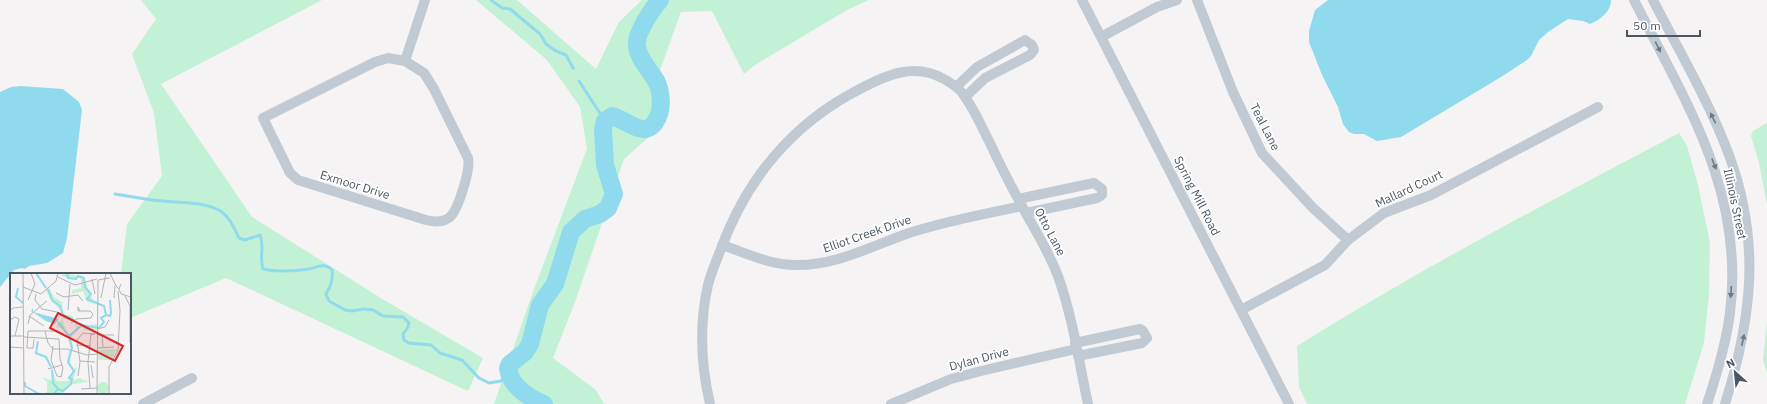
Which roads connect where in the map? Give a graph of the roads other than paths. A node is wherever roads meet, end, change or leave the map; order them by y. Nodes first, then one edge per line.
1 (425, 0) edge
2 (1082, 0) edge
3 (1177, 0) edge
4 (1197, 0) edge
5 (1634, 0) edge
6 (1653, 0) edge
7 (1101, 37) junction
8 (406, 61) junction
9 (956, 87) junction
10 (965, 97) junction
11 (1598, 107) dead end
12 (1022, 206) junction
13 (1348, 240) junction
14 (722, 244) junction
15 (1241, 310) junction
16 (1076, 349) junction
17 (192, 378) dead end
18 (143, 404) edge
19 (710, 404) edge
20 (891, 404) edge
21 (1088, 404) edge
22 (1289, 404) edge
23 (1707, 404) edge
24 (1725, 404) edge

1 - 8 street
2 - 7 street, Spring Mill Road
3 - 7 street
4 - 13 street, Teal Lane
5 -> 23 street, Illinois Street
24 -> 6 street, Illinois Street
7 - 15 street, Spring Mill Road
8 - 8 street, Exmoor Drive
9 - 10 street, Otto Lane
9 - 10 street
9 - 14 street, Otto Lane
10 - 12 street, Otto Lane
11 - 13 street, Mallard Court
12 - 12 street, Elliot Creek Drive
12 - 14 street, Elliot Creek Drive
12 - 16 street, Otto Lane
13 - 15 street, Mallard Court
14 - 19 street, Otto Lane
15 - 22 street, Spring Mill Road
16 - 16 street, Dylan Drive
16 - 20 street, Dylan Drive
16 - 21 street, Otto Lane
17 - 18 street

